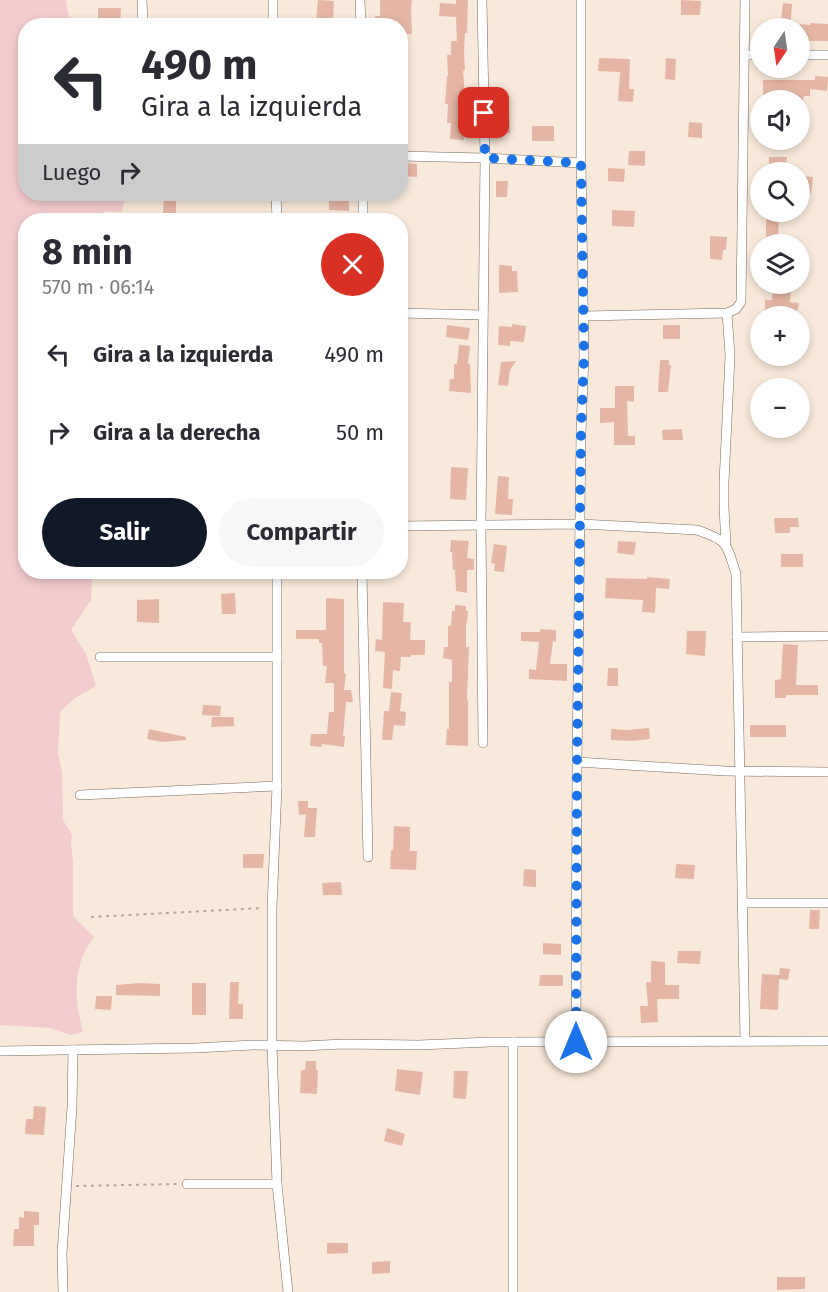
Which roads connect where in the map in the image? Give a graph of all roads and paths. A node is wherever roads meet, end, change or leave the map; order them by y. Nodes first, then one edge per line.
1 (142, 0) edge
2 (273, 0) edge
3 (360, 0) edge
4 (482, 0) edge
5 (581, 0) edge
6 (745, 0) edge
7 (143, 18) edge
8 (273, 18) edge
9 (361, 18) edge
10 (745, 55) junction
11 (750, 55) edge
12 (810, 55) edge
13 (828, 55) edge
14 (408, 156) edge
15 (485, 158) junction
16 (581, 163) junction
17 (408, 313) edge
18 (727, 313) junction
19 (483, 315) junction
20 (584, 316) junction
21 (581, 524) junction
22 (481, 525) junction
23 (408, 526) edge
24 (726, 543) junction
25 (277, 579) edge
26 (362, 579) edge
27 (828, 636) edge
28 (737, 637) junction
29 (100, 657) dead end
30 (277, 657) junction
31 (483, 743) dead end
32 (577, 762) junction
33 (740, 771) junction
34 (828, 771) edge
35 (277, 786) junction
36 (80, 795) dead end
37 (368, 857) dead end
38 (742, 903) junction
39 (828, 903) edge
40 (272, 908) junction
41 (91, 917) dead end
42 (745, 1041) junction
43 (828, 1041) edge
44 (513, 1042) junction
45 (576, 1042) junction
46 (272, 1046) junction
47 (73, 1050) junction
48 (0, 1052) edge
49 (187, 1184) joint
50 (277, 1184) junction
51 (67, 1186) junction
52 (63, 1292) edge
53 (288, 1292) edge
54 (513, 1292) edge

1 - 7 street
2 - 8 street
3 - 9 street
4 - 15 street
5 - 16 street
6 - 10 street
10 - 11 street
10 - 18 street
12 - 13 street
14 - 15 street
15 - 16 street
15 - 19 street
16 - 20 street
17 - 19 street
18 - 20 street
18 - 24 street
19 - 22 street
20 - 21 street
21 - 22 street
21 - 24 street
21 - 32 street
22 - 23 street
22 - 31 street
24 - 28 street
25 - 30 street
26 - 37 street
27 - 28 street
28 - 33 street
29 - 30 street
30 - 35 street
32 - 33 street
32 - 45 street
33 - 34 street
33 - 38 street
35 - 36 street
35 - 40 street
38 - 39 street
38 - 42 street
40 - 41 path
40 - 46 street
42 - 43 street
42 - 45 street
44 - 45 street
44 - 46 street
44 - 54 street
46 - 47 street
46 - 50 street
47 - 48 street
47 - 51 street
49 - 50 street
49 - 51 path
50 - 53 street
51 - 52 street

